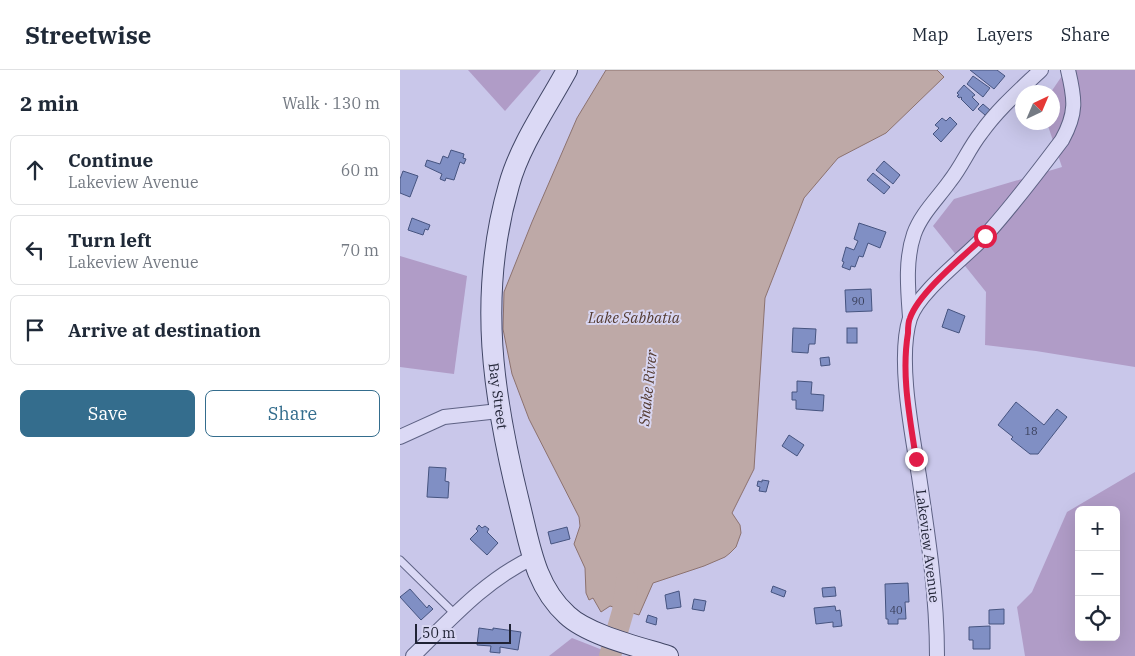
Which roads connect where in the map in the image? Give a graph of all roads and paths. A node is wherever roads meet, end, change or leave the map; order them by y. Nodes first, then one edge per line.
1 (567, 70) edge
2 (1041, 70) edge
3 (1068, 70) edge
4 (910, 317) junction
5 (499, 411) junction
6 (400, 437) edge
7 (532, 558) junction
8 (400, 560) edge
9 (455, 614) junction
10 (413, 656) edge
11 (668, 656) edge
12 (937, 656) edge

1 - 5 main road, Bay Street
2 - 4 street, Lakeview Avenue
3 - 4 street, Lakeview Avenue
4 - 12 street, Lakeview Avenue
5 - 6 street
5 - 7 main road, Bay Street
7 - 9 street
7 - 11 main road, Bay Street
8 - 9 lane
9 - 10 street

